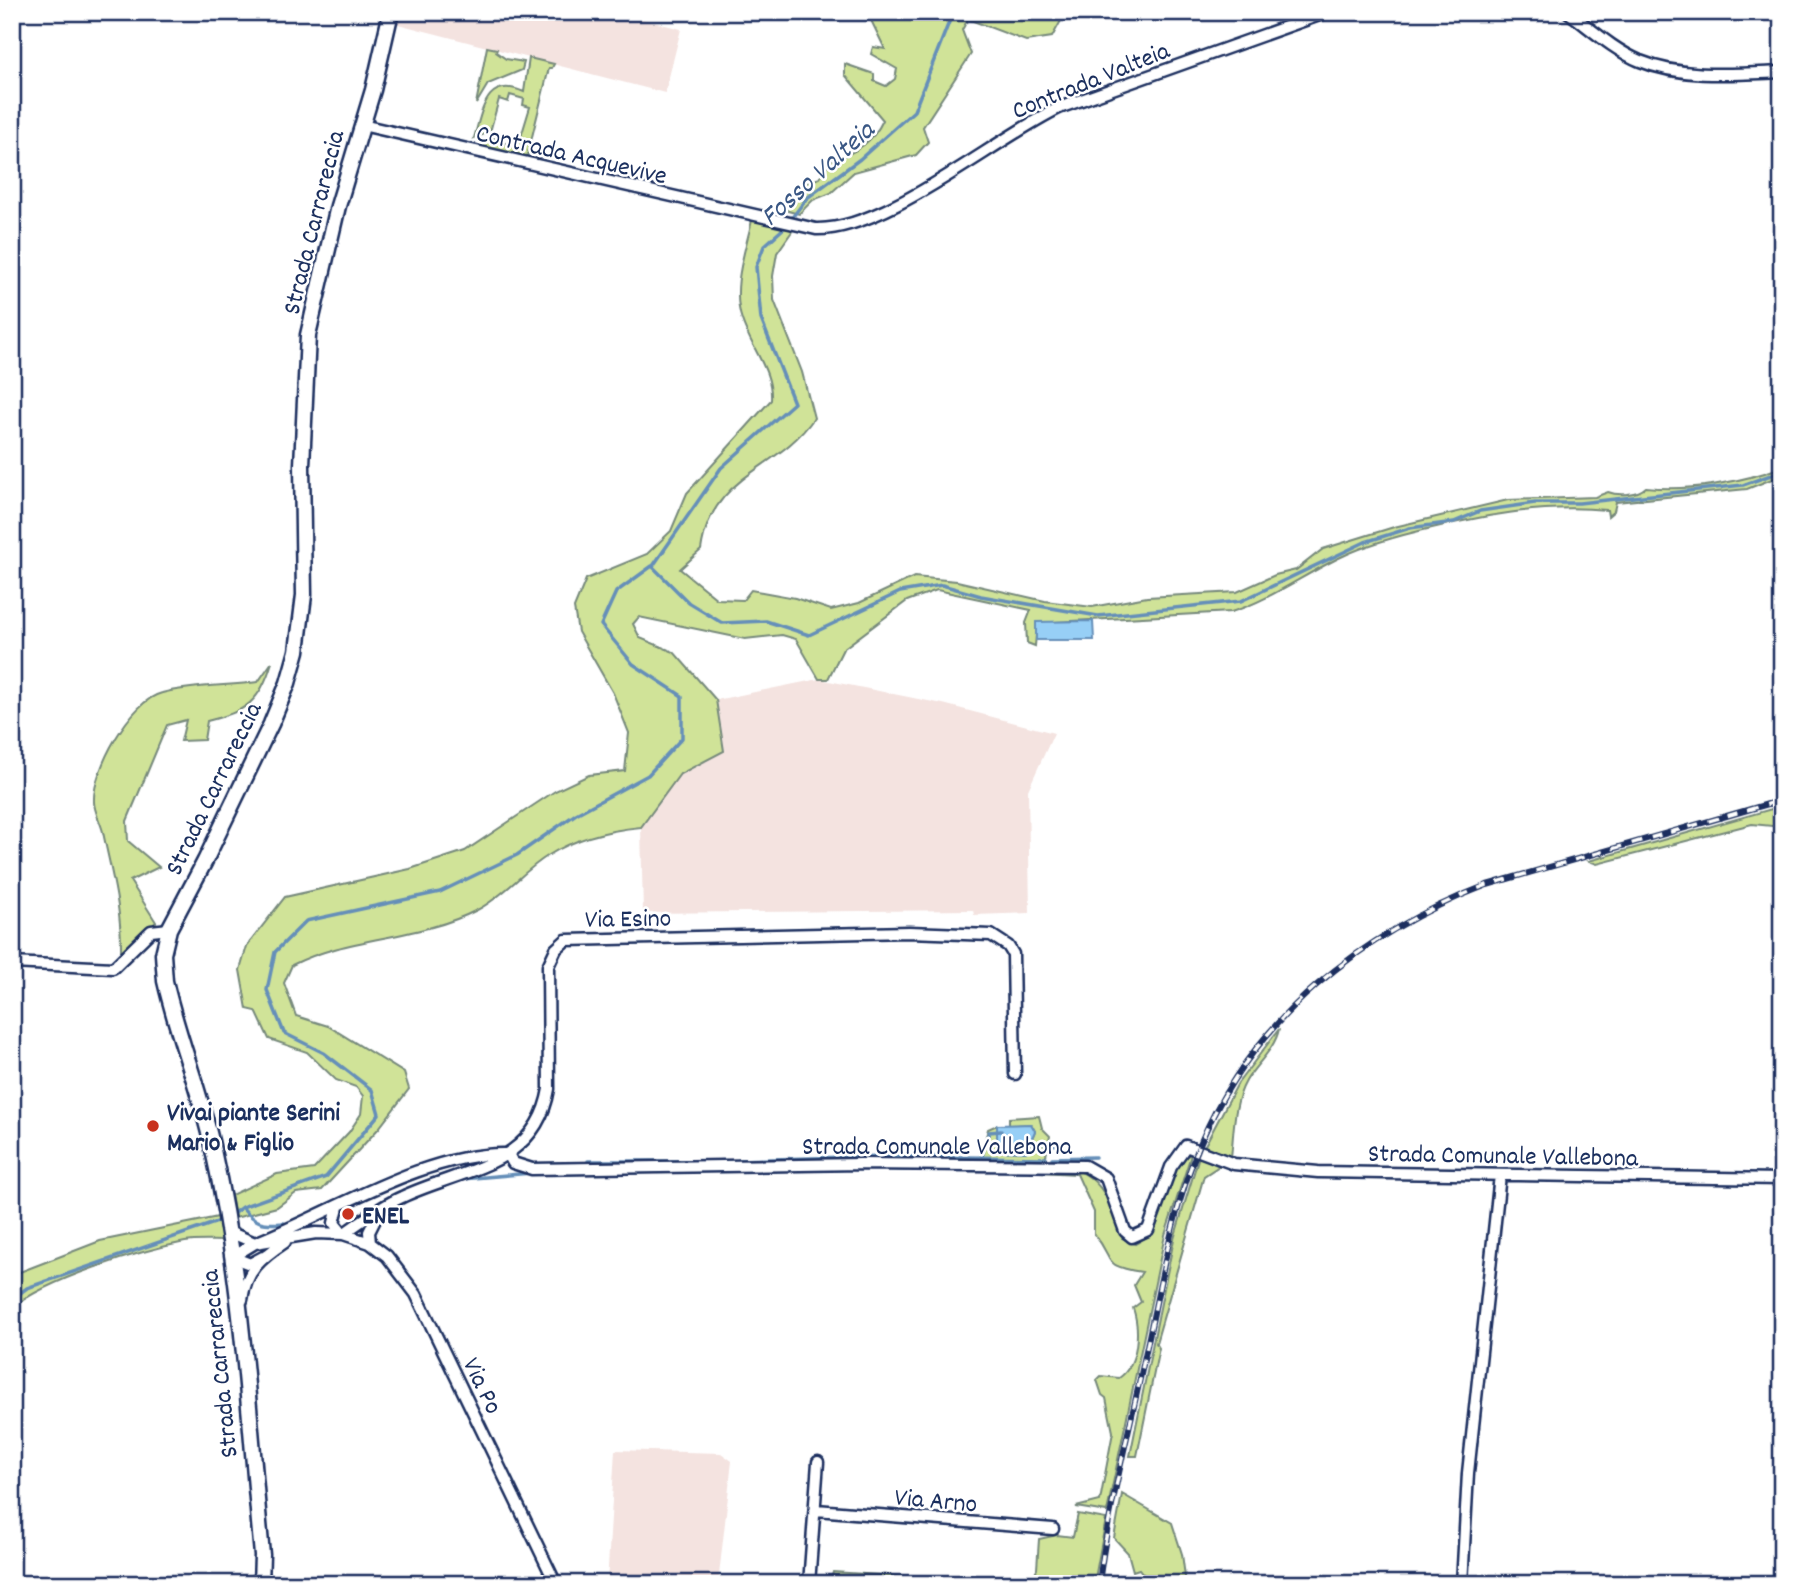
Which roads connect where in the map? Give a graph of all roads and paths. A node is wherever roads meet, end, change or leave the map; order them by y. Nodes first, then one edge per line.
1 (391, 12) edge
2 (1328, 12) edge
3 (1568, 12) edge
4 (1782, 72) edge
5 (362, 125) junction
6 (773, 219) joint
7 (169, 929) junction
8 (12, 963) edge
9 (1015, 1074) dead end
10 (508, 1154) junction
11 (1500, 1175) junction
12 (1782, 1179) edge
13 (338, 1207) junction
14 (383, 1207) junction
15 (229, 1231) junction
16 (342, 1234) junction
17 (287, 1240) junction
18 (255, 1243) junction
19 (370, 1243) junction
20 (232, 1257) junction
21 (263, 1257) junction
22 (239, 1317) junction
23 (818, 1462) dead end
24 (816, 1510) junction
25 (1053, 1529) dead end
26 (261, 1584) edge
27 (556, 1584) edge
28 (809, 1584) edge
29 (1462, 1584) edge

1 - 5 main road, Strada Carrareccia
2 - 6 street, Contrada Valteia
3 - 4 street
5 - 6 street, Contrada Acquevive
5 - 7 main road, Strada Carrareccia
7 - 8 street
7 - 15 main road, Strada Carrareccia
9 - 10 street, Via Esino
10 - 11 street, Strada Comunale Vallebona
10 - 13 street
10 - 14 street, Via Esino
11 - 12 street, Strada Comunale Vallebona
11 - 29 street
13 - 16 street
13 - 18 street
14 - 16 street, Via Esino
14 - 19 street
15 - 18 street
15 - 20 main road, Strada Carrareccia
16 - 17 street
16 - 19 street, Via Po
17 - 18 street
17 - 21 street
18 - 20 street
19 - 27 street, Via Po
20 - 21 street
20 - 22 main road, Strada Carrareccia
21 - 22 street
22 - 26 main road, Strada Carrareccia
23 - 24 street
24 - 25 street, Via Arno
24 - 28 street

